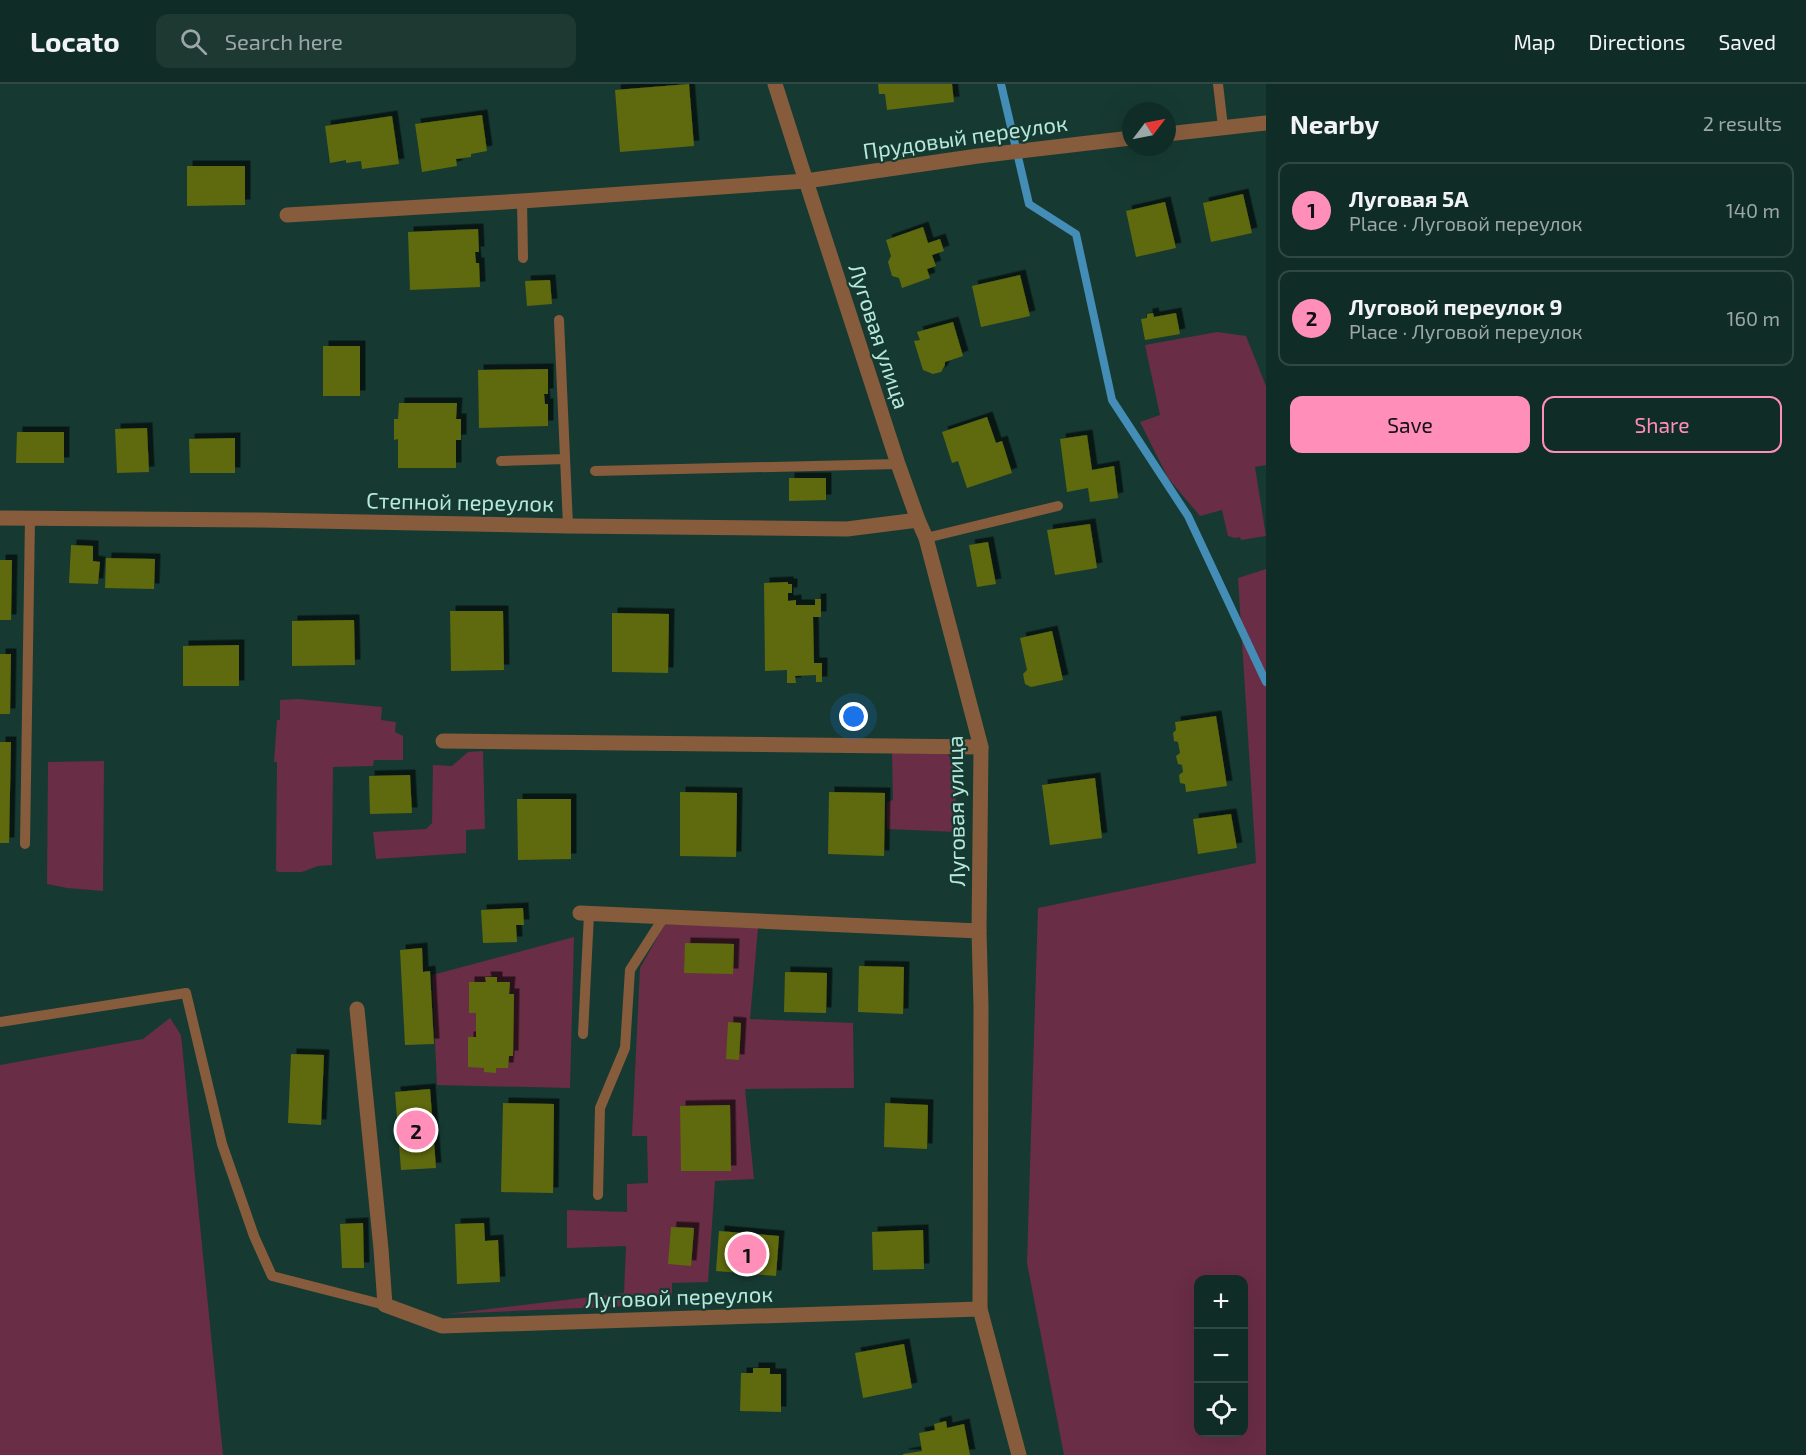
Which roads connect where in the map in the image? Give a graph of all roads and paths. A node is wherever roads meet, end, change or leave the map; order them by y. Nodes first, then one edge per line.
1 (775, 84) edge
2 (1218, 84) edge
3 (1266, 123) edge
4 (1223, 127) junction
5 (1176, 133) edge
6 (1122, 139) edge
7 (806, 181) junction
8 (522, 201) junction
9 (287, 215) dead end
10 (523, 258) dead end
11 (559, 320) dead end
12 (565, 459) junction
13 (501, 461) dead end
14 (898, 464) junction
15 (595, 471) dead end
16 (1058, 506) dead end
17 (0, 518) edge
18 (30, 518) junction
19 (918, 520) junction
20 (568, 526) junction
21 (927, 538) junction
22 (443, 741) dead end
23 (981, 747) junction
24 (25, 844) dead end
25 (584, 913) joint
26 (664, 917) junction
27 (979, 931) junction
28 (357, 1009) dead end
29 (0, 1022) edge
30 (583, 1034) dead end
31 (598, 1195) dead end
32 (384, 1305) junction
33 (980, 1309) junction
34 (1019, 1455) edge

1 - 7 street, Луговая улица
2 - 4 lane
3 - 4 street
4 - 5 street
6 - 7 street, Прудовый переулок
7 - 8 street, Прудовый переулок
7 - 14 street, Луговая улица
8 - 9 street, Прудовый переулок
8 - 10 lane
11 - 12 lane
12 - 13 lane
12 - 20 lane
14 - 15 lane
14 - 19 street, Луговая улица
16 - 21 lane
17 - 18 street, Степной переулок
18 - 20 street, Степной переулок
18 - 24 lane
19 - 20 street, Степной переулок
19 - 21 street, Луговая улица
21 - 23 street, Луговая улица
22 - 23 street
23 - 27 street, Луговая улица
25 - 26 street
25 - 30 lane
26 - 27 street
26 - 31 lane
27 - 33 street, Луговая улица
28 - 32 street
29 - 32 lane
32 - 33 street, Луговой переулок
33 - 34 street, Луговая улица

